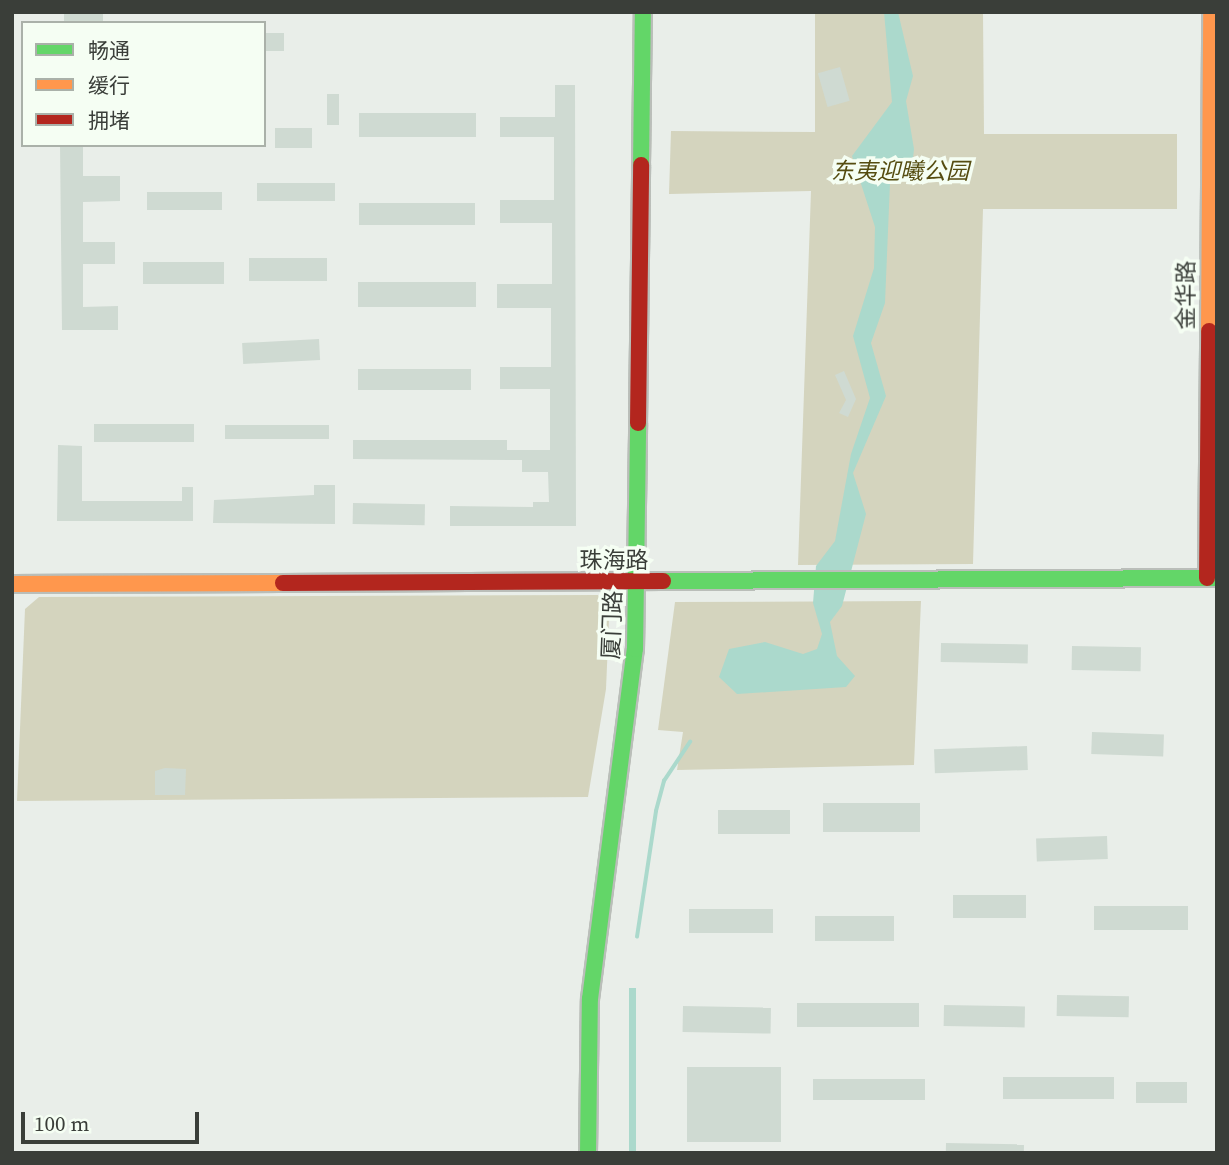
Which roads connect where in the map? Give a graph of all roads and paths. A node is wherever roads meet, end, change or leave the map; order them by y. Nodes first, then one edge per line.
1 (643, 12) edge
2 (1211, 12) edge
3 (1212, 578) edge
4 (636, 582) junction
5 (12, 584) edge
6 (587, 1153) edge

1 - 4 street, 厦门路
2 - 3 street, 金华路
3 - 4 street, 珠海路
4 - 5 street, 珠海路
4 - 6 street, 厦门路

